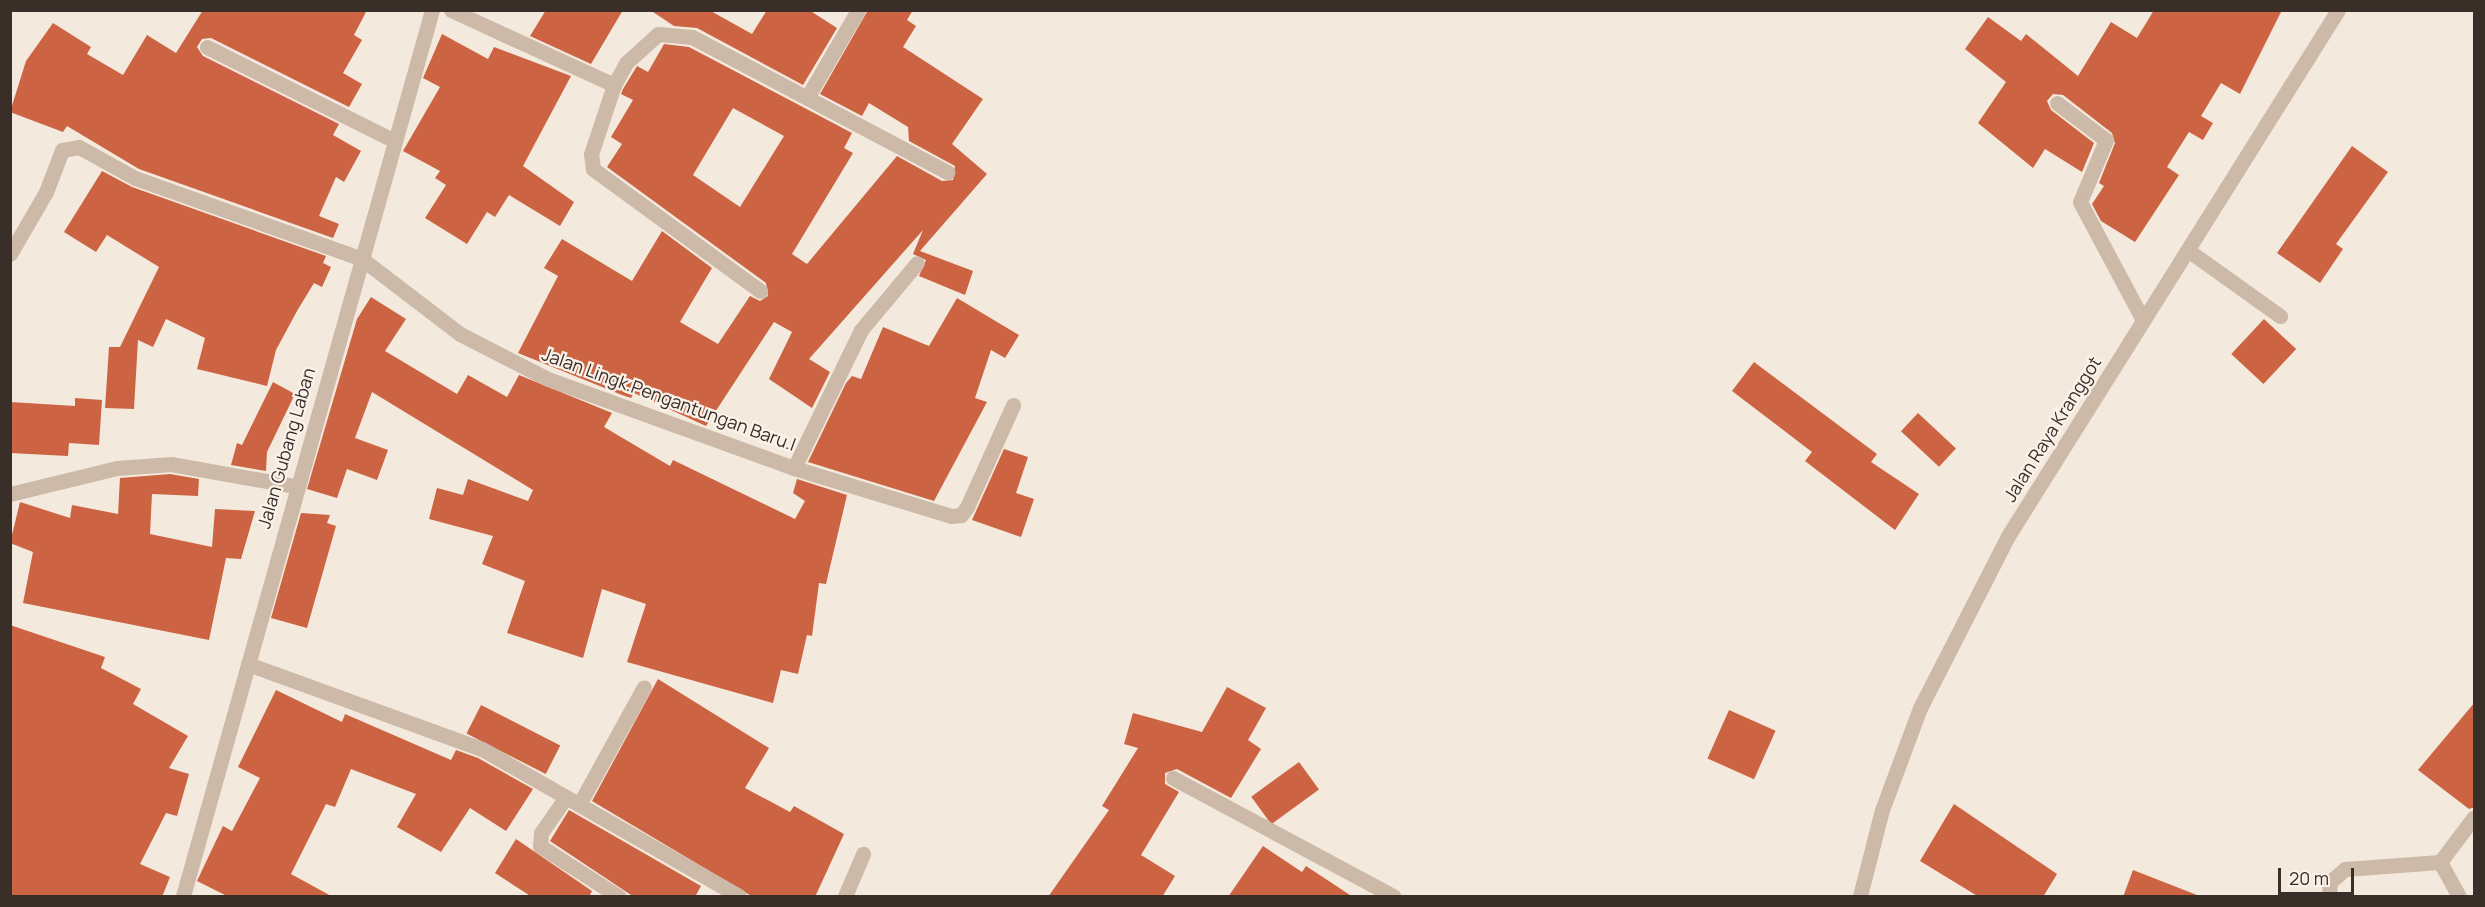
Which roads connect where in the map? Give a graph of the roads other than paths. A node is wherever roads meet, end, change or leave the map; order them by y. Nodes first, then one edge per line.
1 (432, 10) edge
2 (451, 10) edge
3 (858, 10) edge
4 (2336, 11) edge
5 (207, 47) dead end
6 (614, 85) junction
7 (808, 96) junction
8 (2057, 103) dead end
9 (393, 140) junction
10 (947, 172) dead end
11 (2189, 251) junction
12 (10, 254) edge
13 (362, 259) junction
14 (917, 263) dead end
15 (760, 291) dead end
16 (2280, 316) dead end
17 (2143, 320) junction
18 (1013, 405) dead end
19 (794, 468) junction
20 (294, 486) junction
21 (10, 494) edge
22 (248, 664) junction
23 (644, 687) dead end
24 (1173, 778) dead end
25 (573, 800) junction
26 (2475, 817) edge
27 (863, 854) dead end
28 (2439, 862) junction
29 (186, 896) edge
30 (618, 897) edge
31 (739, 897) edge
32 (845, 897) edge
33 (1393, 897) edge
34 (1860, 897) edge
35 (2329, 897) edge
36 (2460, 897) edge

1 - 9 street, Jalan Gubang Laban
2 - 6 street
3 - 7 street
4 - 11 street, Jalan Raya Kranggot
5 - 9 street
6 - 7 street
6 - 15 street
7 - 10 street
8 - 17 street
9 - 13 street, Jalan Gubang Laban
11 - 16 street
11 - 17 street, Jalan Raya Kranggot
12 - 13 street, Jalan Lingk.Pengantungan Baru.I
13 - 19 street, Jalan Lingk.Pengantungan Baru.I
13 - 20 street, Jalan Gubang Laban
14 - 19 street, Jalan Lingk.Pengantungan Baru.I
17 - 34 street, Jalan Raya Kranggot
18 - 19 street
20 - 21 street
20 - 22 street, Jalan Gubang Laban
22 - 25 street
22 - 29 street, Jalan Gubang Laban
23 - 25 street
24 - 33 street
25 - 30 street
25 - 31 street
26 - 28 street
27 - 32 street
28 - 35 street
28 - 36 street

